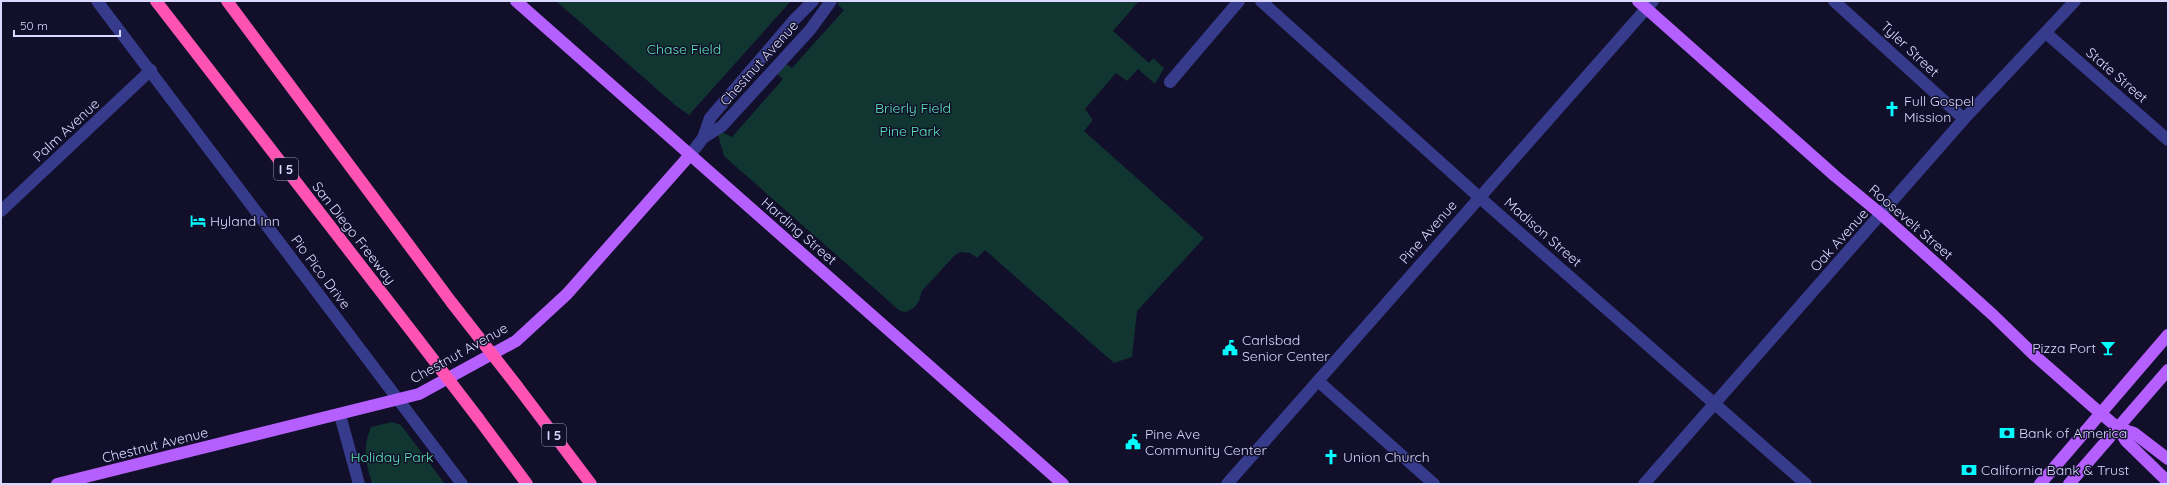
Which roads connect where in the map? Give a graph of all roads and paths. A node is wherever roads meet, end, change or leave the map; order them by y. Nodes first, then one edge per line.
1 (97, 1) edge
2 (156, 1) edge
3 (227, 1) edge
4 (516, 1) edge
5 (813, 1) edge
6 (830, 1) edge
7 (1239, 1) edge
8 (1261, 1) edge
9 (1834, 1) edge
10 (2075, 1) edge
11 (1646, 4) edge
12 (2046, 33) junction
13 (151, 70) junction
14 (1170, 82) dead end
15 (1964, 119) junction
16 (703, 138) junction
17 (2168, 140) edge
18 (690, 155) junction
19 (1479, 197) junction
20 (1, 211) edge
21 (1882, 215) junction
22 (2168, 335) edge
23 (2168, 370) edge
24 (1318, 381) junction
25 (398, 401) junction
26 (1715, 402) junction
27 (2101, 413) junction
28 (340, 415) junction
29 (2118, 428) junction
30 (2168, 459) edge
31 (2168, 482) edge
32 (57, 484) edge
33 (359, 484) edge
34 (462, 484) edge
35 (527, 484) edge
36 (591, 484) edge
37 (1063, 484) edge
38 (1226, 484) edge
39 (1434, 484) edge
40 (1644, 484) edge
41 (1806, 484) edge
42 (2040, 484) edge
43 (2069, 484) edge

1 - 13 street, Pio Pico Drive
2 - 35 highway, San Diego Freeway / I 5, bridge
3 - 36 highway, I 5, bridge
4 - 18 main road, Harding Street
5 - 16 street, Chestnut Avenue
6 - 16 street, Chestnut Avenue
7 - 14 street
8 - 19 street, Madison Street
9 - 15 street, Tyler Street
10 - 12 street, Oak Avenue
11 - 19 street, Pine Avenue
11 - 21 main road, Roosevelt Street
12 - 15 street, Oak Avenue
12 - 17 street, State Street
13 - 20 street, Palm Avenue
13 - 25 street, Pio Pico Drive
15 - 21 street, Oak Avenue
16 - 18 street, Chestnut Avenue
18 - 25 main road, Chestnut Avenue
18 - 37 main road, Harding Street
19 - 24 street, Pine Avenue
19 - 26 street, Madison Street
21 - 26 street, Oak Avenue
21 - 27 main road, Roosevelt Street
22 - 27 main road
23 - 29 main road
24 - 38 street, Pine Avenue
24 - 39 street
25 - 28 main road, Chestnut Avenue
25 - 34 street, Pio Pico Drive
26 - 40 street, Oak Avenue
26 - 41 street, Madison Street
27 - 29 main road, Roosevelt Street
27 - 42 main road
28 - 32 main road, Chestnut Avenue
28 - 33 street
29 - 30 main road, Roosevelt Street
29 - 31 main road
29 - 43 main road

